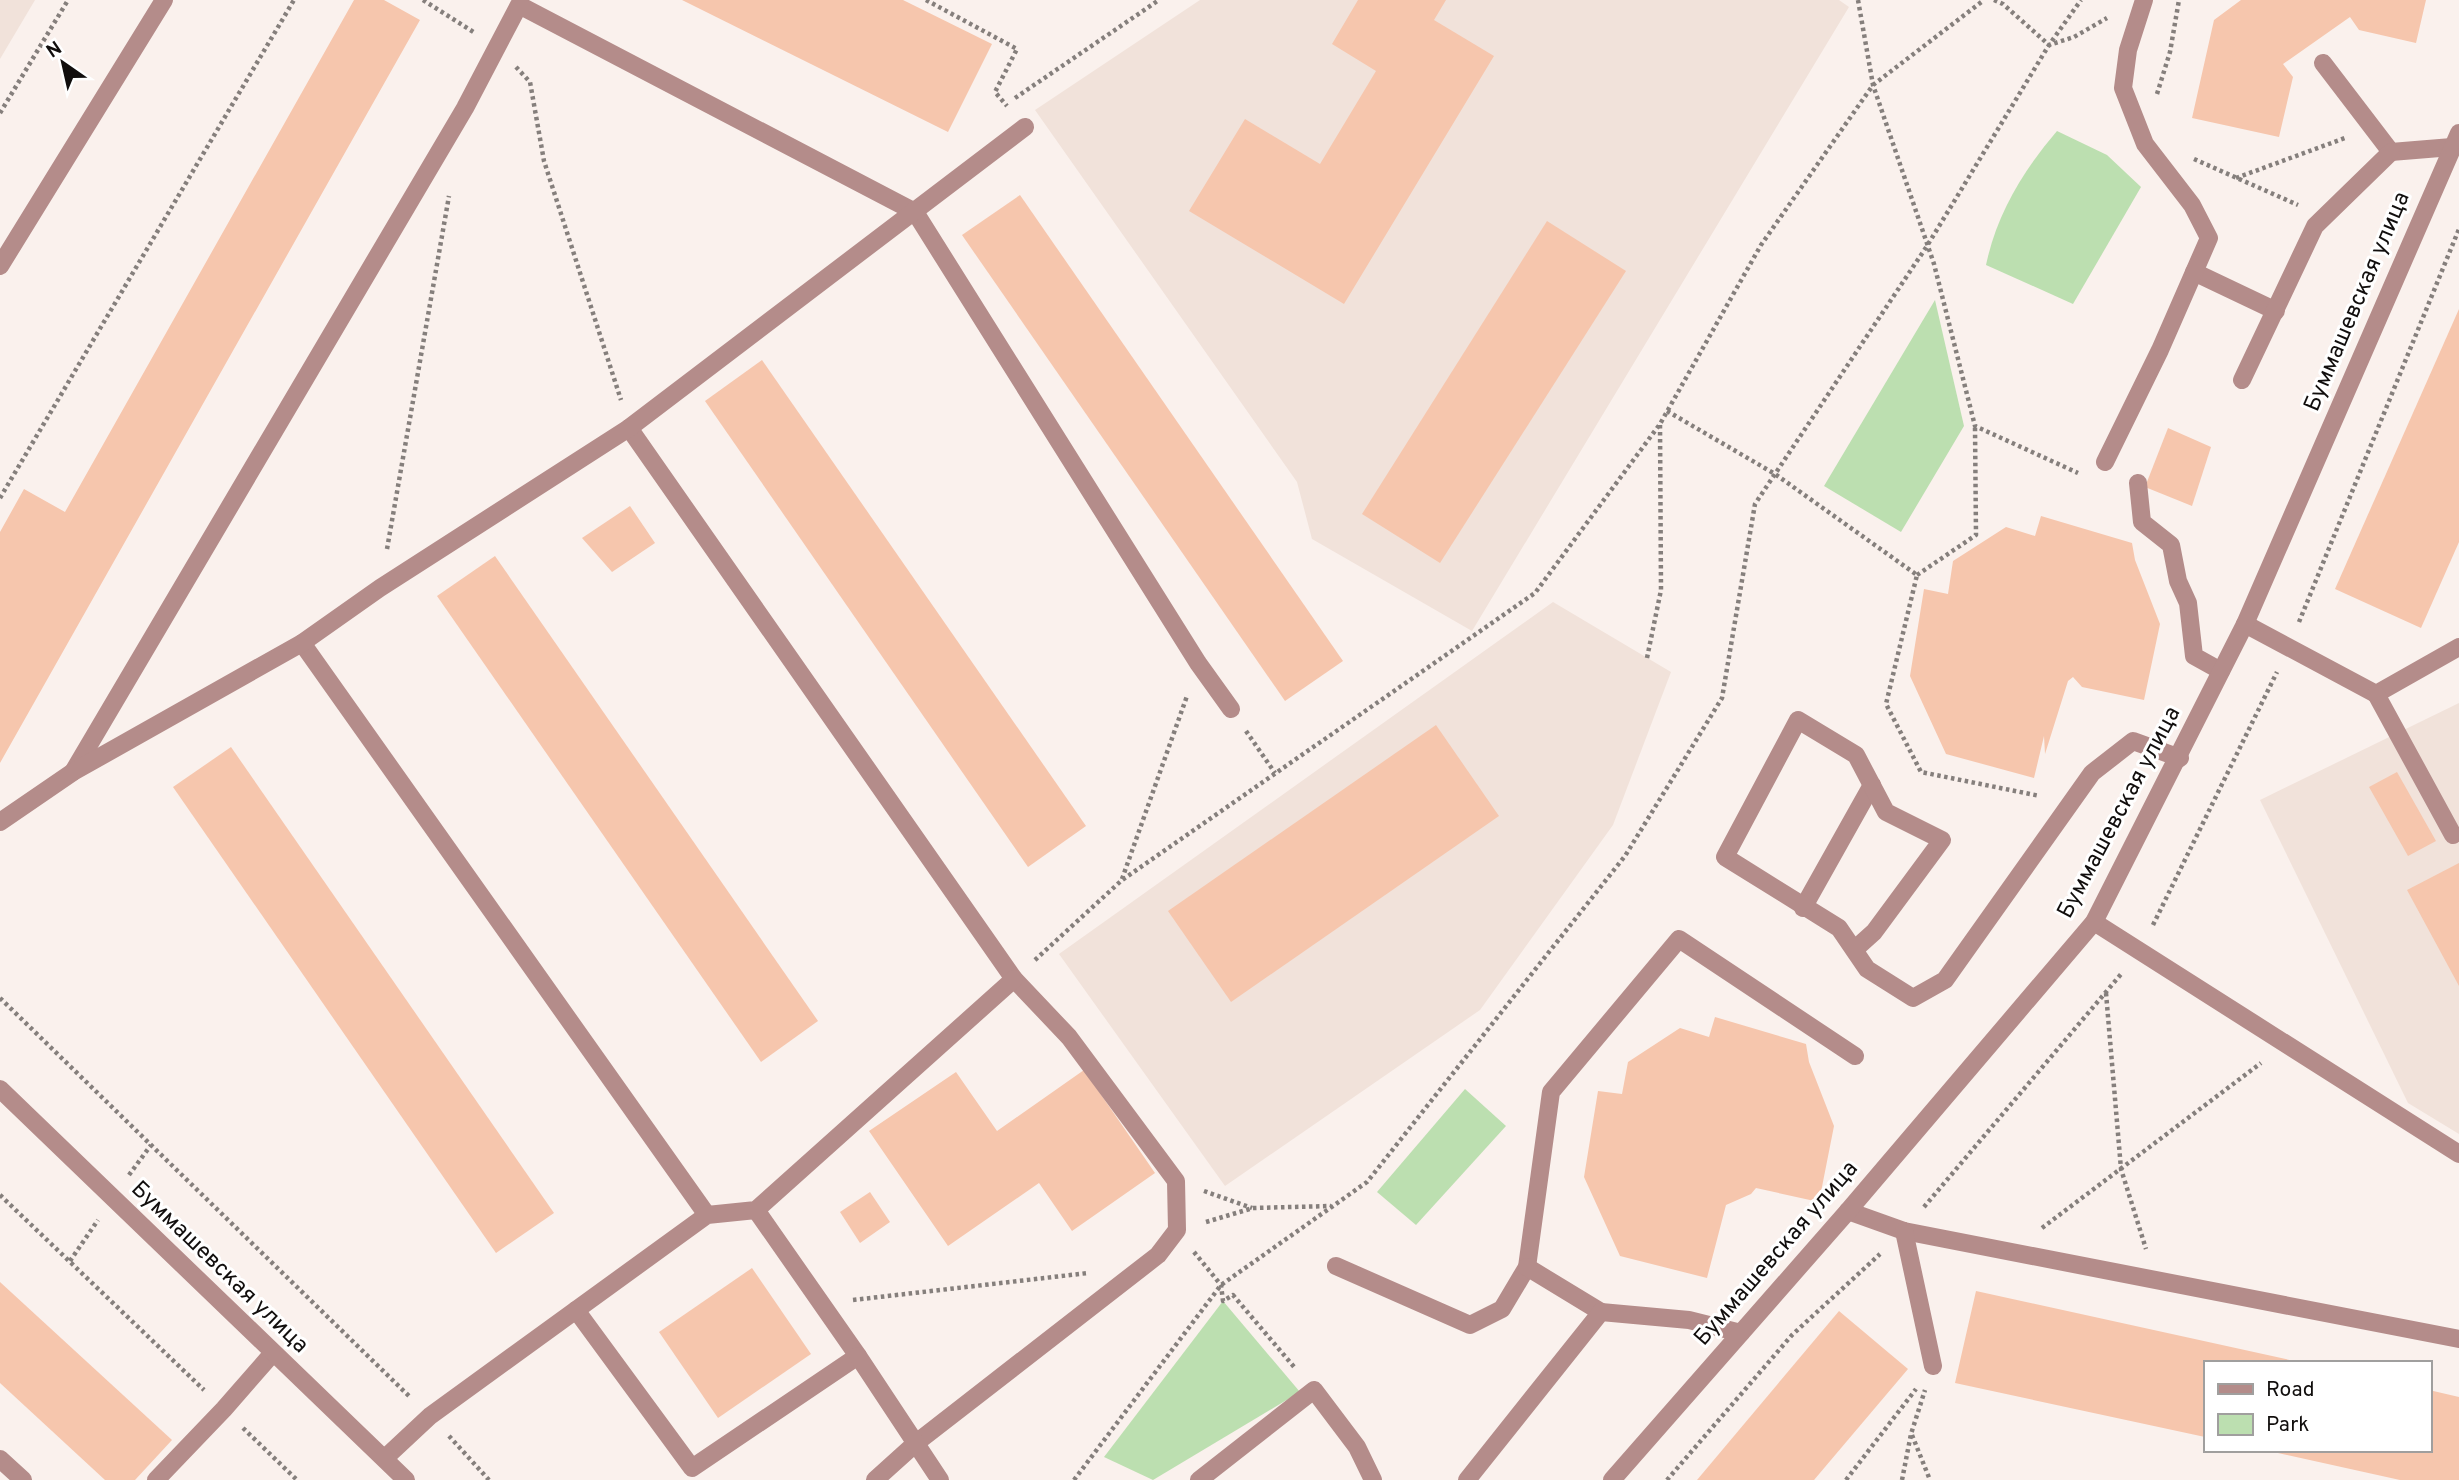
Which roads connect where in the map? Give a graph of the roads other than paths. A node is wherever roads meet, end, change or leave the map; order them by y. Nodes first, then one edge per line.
1 (164, 0) edge
2 (2144, 0) edge
3 (514, 3) edge
4 (2323, 63) dead end
5 (1025, 127) road end
6 (2456, 140) edge
7 (2391, 152) junction
8 (915, 212) junction
9 (0, 266) edge
10 (2194, 272) junction
11 (2276, 311) junction
12 (2242, 380) dead end
13 (629, 428) junction
14 (2105, 462) dead end
15 (2138, 483) dead end
16 (2245, 624) junction
17 (302, 643) junction
18 (2459, 647) edge
19 (2221, 671) junction
20 (2376, 694) junction
21 (1231, 709) road end
22 (2180, 758) junction
23 (73, 772) junction
24 (1872, 785) junction
25 (0, 822) edge
26 (2453, 835) dead end
27 (1803, 908) junction
28 (2094, 922) junction
29 (1854, 950) junction
30 (1014, 979) junction
31 (1855, 1056) dead end
32 (0, 1089) edge
33 (2459, 1154) edge
34 (756, 1210) junction
35 (1848, 1211) junction
36 (707, 1215) junction
37 (1904, 1231) junction
38 (1336, 1266) dead end
39 (1527, 1267) junction
40 (576, 1310) junction
41 (1601, 1312) junction
42 (1741, 1333) junction
43 (2459, 1339) edge
44 (272, 1354) junction
45 (858, 1356) junction
46 (1933, 1366) road end
47 (916, 1443) junction
48 (385, 1458) junction
49 (0, 1459) edge
50 (23, 1480) edge
51 (156, 1480) edge
52 (406, 1480) edge
53 (875, 1480) edge
54 (940, 1480) edge
55 (1199, 1480) edge
56 (1373, 1480) edge
57 (1466, 1480) edge
58 (1612, 1480) edge

1 - 9 street
2 - 10 street
3 - 8 street
3 - 23 street
4 - 7 street
5 - 8 street
6 - 7 street
6 - 16 street, Буммашевская улица
7 - 11 street
8 - 13 street
8 - 21 street
10 - 11 street
10 - 14 street
11 - 12 street
13 - 17 street
13 - 30 street
15 - 19 street
16 - 19 street, Буммашевская улица
16 - 20 street
17 - 23 street
17 - 36 street
18 - 20 street
19 - 22 street, Буммашевская улица
20 - 26 street
22 - 28 street, Буммашевская улица
22 - 29 street
23 - 25 street
24 - 27 street
24 - 27 street
24 - 29 street
27 - 29 street
28 - 33 street
28 - 35 street, Буммашевская улица
30 - 34 street
30 - 47 street
31 - 39 street
32 - 44 street, Буммашевская улица
34 - 36 street
34 - 45 street
35 - 37 street
35 - 42 street, Буммашевская улица
36 - 40 street
37 - 43 street
37 - 46 street
38 - 39 street
39 - 41 street
40 - 45 street
40 - 48 street
41 - 42 street
41 - 57 street
42 - 58 street, Буммашевская улица
44 - 48 street, Буммашевская улица
44 - 51 street
45 - 47 street
47 - 53 street
47 - 54 street
48 - 52 street, Буммашевская улица
49 - 50 street
55 - 56 street

